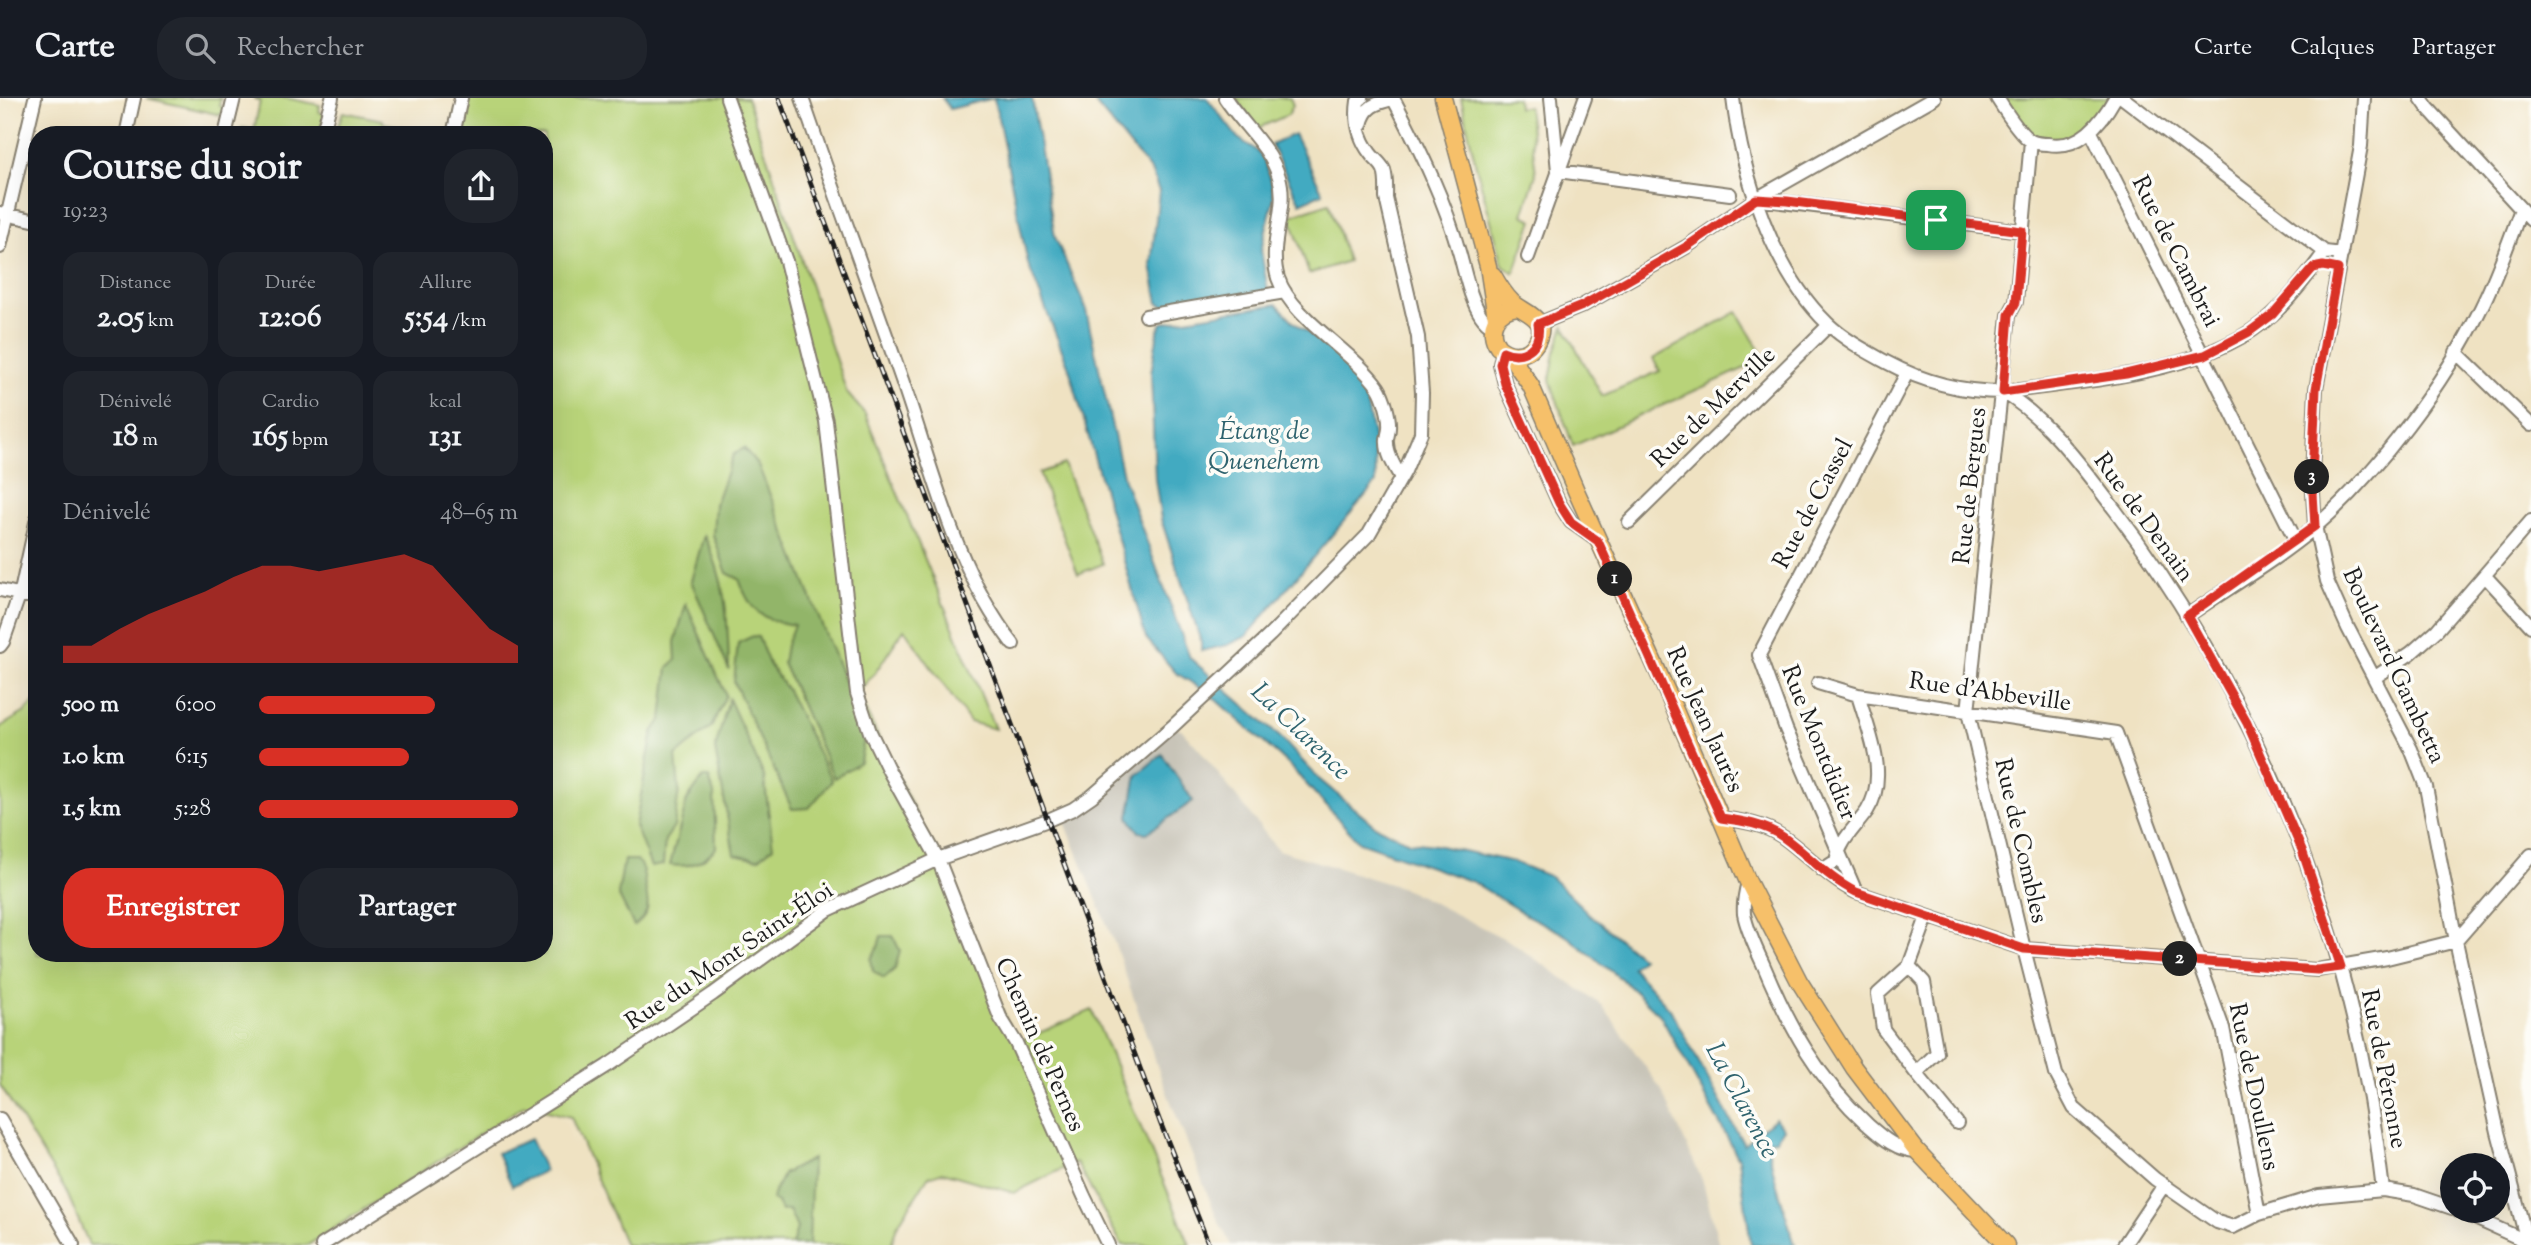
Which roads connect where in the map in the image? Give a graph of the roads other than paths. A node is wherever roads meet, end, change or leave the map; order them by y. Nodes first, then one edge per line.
1 (35, 98) edge
2 (134, 98) edge
3 (234, 98) edge
4 (332, 98) edge
5 (461, 98) edge
6 (727, 98) edge
7 (802, 98) edge
8 (1225, 98) edge
9 (1362, 98) edge
10 (1443, 98) edge
11 (1551, 98) edge
12 (1586, 98) edge
13 (1733, 98) edge
14 (1934, 98) edge
15 (1997, 98) edge
16 (2115, 98) edge
17 (2123, 98) edge
18 (2364, 98) edge
19 (2421, 98) edge
20 (1393, 99) edge
21 (127, 126) edge
22 (227, 126) edge
23 (324, 126) edge
24 (455, 126) edge
25 (1359, 132) junction
26 (2091, 132) junction
27 (2031, 141) junction
28 (1558, 171) junction
29 (1730, 194) dead end
30 (1756, 199) junction
31 (2521, 209) junction
32 (4, 214) edge
33 (28, 219) edge
34 (2531, 220) edge
35 (2022, 231) junction
36 (0, 247) edge
37 (2325, 252) junction
38 (2342, 254) junction
39 (1528, 257) dead end
40 (1488, 266) junction
41 (2313, 268) junction
42 (2338, 269) junction
43 (1285, 292) junction
44 (1518, 307) junction
45 (1146, 316) dead end
46 (1494, 322) junction
47 (1538, 324) junction
48 (1829, 325) junction
49 (1533, 347) junction
50 (1506, 352) junction
51 (2456, 352) junction
52 (2205, 355) junction
53 (1907, 373) junction
54 (1531, 386) junction
55 (2003, 392) junction
56 (2531, 425) edge
57 (1401, 478) junction
58 (2531, 521) edge
59 (1629, 522) dead end
60 (2315, 526) junction
61 (1598, 541) junction
62 (2296, 541) junction
63 (28, 556) edge
64 (2485, 576) junction
65 (0, 590) edge
66 (19, 593) junction
67 (28, 596) edge
68 (2187, 616) junction
69 (2531, 626) edge
70 (1013, 645) dead end
71 (0, 646) edge
72 (1759, 654) joint
73 (2374, 678) junction
74 (1818, 683) dead end
75 (1858, 695) junction
76 (1968, 712) junction
77 (2247, 723) joint
78 (2116, 733) joint
79 (1721, 818) junction
80 (1838, 848) junction
81 (2531, 855) edge
82 (938, 859) junction
83 (1822, 870) junction
84 (1748, 882) junction
85 (1856, 892) junction
86 (1927, 917) junction
87 (2456, 941) junction
88 (2024, 949) junction
89 (2199, 961) junction
90 (1909, 966) junction
91 (2341, 967) junction
92 (1916, 1073) junction
93 (0, 1119) edge
94 (1957, 1123) dead end
95 (1917, 1151) junction
96 (2164, 1185) junction
97 (2383, 1190) junction
98 (2440, 1204) edge
99 (2259, 1214) junction
100 (2486, 1223) edge
101 (2529, 1242) edge
102 (73, 1245) edge
103 (323, 1245) edge
104 (1108, 1245) edge
105 (2006, 1245) edge
106 (2124, 1245) edge

1 - 32 street
2 - 21 street
3 - 22 street
4 - 23 street
5 - 24 street
6 - 82 street, Chemin de Pernes
7 - 70 street
8 - 43 street
9 - 25 street
10 - 40 main road
11 - 28 street
12 - 28 street
13 - 30 street
14 - 30 street
15 - 27 street
16 - 26 street
17 - 37 street
18 - 38 street, Boulevard Gambetta
19 - 31 street
20 - 25 street
20 - 46 street
25 - 57 street
26 - 27 street
26 - 52 street, Rue de Cambrai
27 - 35 street, Rue de Bergues
28 - 29 street
28 - 39 street
30 - 35 street
30 - 47 street
30 - 48 street
31 - 34 street
31 - 51 street
32 - 33 street
32 - 36 street
35 - 55 street, Rue de Bergues
37 - 38 street
37 - 41 street
38 - 42 street, Boulevard Gambetta
40 - 44 main road
40 - 46 main road
41 - 42 street
41 - 52 street
42 - 60 street, Boulevard Gambetta
43 - 45 street
43 - 57 street
44 - 46 main road
44 - 47 main road
46 - 50 main road
47 - 49 main road
48 - 53 street
48 - 59 street, Rue de Merville
49 - 50 main road
49 - 54 main road, Rue Jean Jaurès
50 - 54 main road, Rue Jean Jaurès
50 - 61 street
51 - 56 street
51 - 60 street
52 - 55 street
52 - 62 street, Rue de Cambrai
53 - 55 street
53 - 72 street, Rue de Cassel
54 - 61 main road, Rue Jean Jaurès
55 - 68 street, Rue de Denain
55 - 76 street, Rue de Bergues
57 - 82 street, Rue du Mont Saint-Éloi
58 - 64 street
60 - 62 street
60 - 73 street, Boulevard Gambetta
61 - 79 main road, Rue Jean Jaurès
62 - 68 street
63 - 66 street
64 - 69 street
64 - 73 street
65 - 66 street
66 - 67 street
66 - 71 street
68 - 77 street, Rue de Denain
72 - 80 street, Rue Montdidier
73 - 87 street, Boulevard Gambetta
74 - 75 street, Rue d'Abbeville
75 - 76 street, Rue d'Abbeville
75 - 80 street
76 - 78 street, Rue d'Abbeville
76 - 88 street, Rue de Combles
77 - 91 street, Rue de Péronne
78 - 89 street, Rue de Doullens
79 - 83 street
79 - 84 main road, Rue Jean Jaurès
80 - 83 street, Rue Montdidier
80 - 85 street, Rue Montdidier
81 - 87 street
82 - 103 street, Rue du Mont Saint-Éloi
82 - 104 street, Chemin de Pernes
83 - 85 street
84 - 95 main road, Rue Jean Jaurès
84 - 95 street, Rue Jean Jaurès
85 - 86 street
86 - 88 street
86 - 90 street
87 - 91 street
87 - 101 street, Boulevard Gambetta
88 - 89 street
88 - 96 street, Rue de Combles
89 - 91 street
89 - 99 street, Rue de Doullens
90 - 92 street
90 - 92 street
91 - 97 street, Rue de Péronne
92 - 94 street
93 - 102 street
95 - 105 main road, Rue Jean Jaurès
96 - 99 street, Rue de Combles
96 - 106 street
97 - 98 street
97 - 99 street
100 - 101 street

